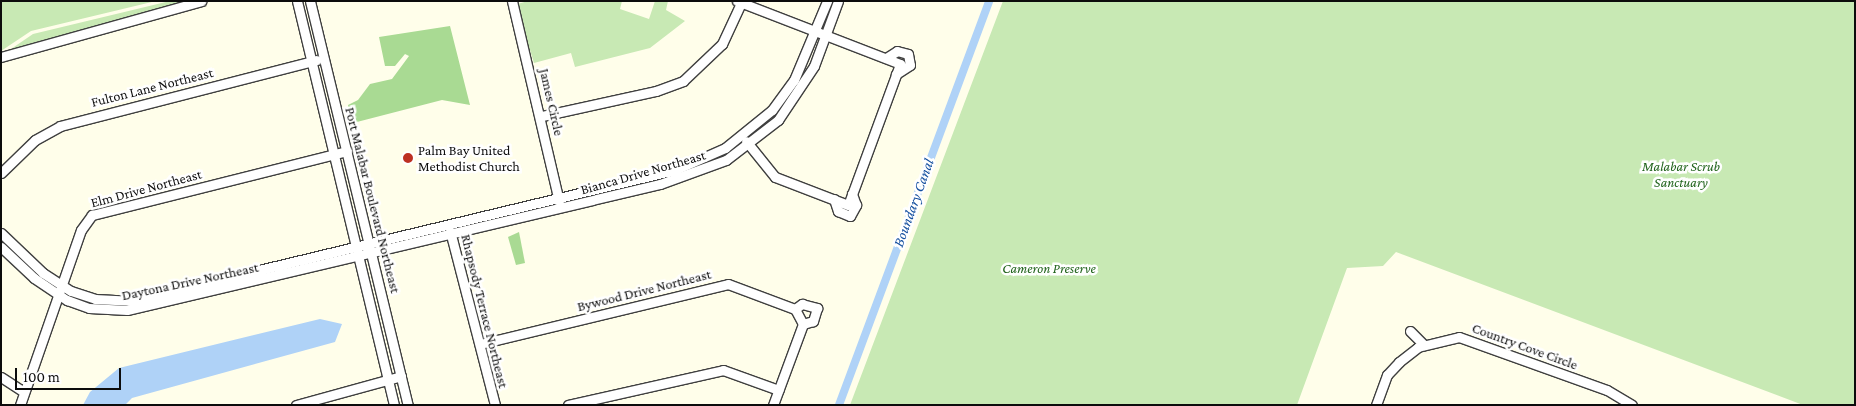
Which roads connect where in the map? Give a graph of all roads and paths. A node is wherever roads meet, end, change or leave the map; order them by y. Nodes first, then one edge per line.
1 (201, 1) edge
2 (297, 1) edge
3 (310, 1) edge
4 (512, 1) edge
5 (827, 1) edge
6 (838, 1) edge
7 (739, 2) edge
8 (817, 29) junction
9 (826, 33) junction
10 (1, 57) edge
11 (324, 58) junction
12 (312, 61) junction
13 (542, 116) junction
14 (742, 137) junction
15 (749, 145) junction
16 (346, 151) junction
17 (334, 154) junction
18 (1, 173) edge
19 (653, 175) junction
20 (656, 185) junction
21 (852, 194) junction
22 (558, 197) junction
23 (834, 199) junction
24 (560, 209) junction
25 (449, 224) junction
26 (1, 233) edge
27 (451, 235) junction
28 (370, 243) junction
29 (1, 247) edge
30 (355, 247) junction
31 (373, 253) junction
32 (357, 257) junction
33 (62, 286) junction
34 (58, 295) junction
35 (795, 310) junction
36 (803, 324) junction
37 (1410, 331) dead end
38 (480, 344) junction
39 (1424, 346) junction
40 (401, 376) junction
41 (1, 377) edge
42 (388, 380) junction
43 (779, 390) junction
44 (24, 392) junction
45 (308, 403) edge
46 (20, 405) edge
47 (296, 405) edge
48 (394, 405) edge
49 (408, 405) edge
50 (494, 405) edge
51 (568, 405) edge
52 (774, 405) edge
53 (1376, 405) edge
54 (1632, 405) edge

1 - 10 street
2 - 12 street, Port Malabar Boulevard Northeast
3 - 11 street, Port Malabar Boulevard Northeast
4 - 13 street, James Circle
5 - 8 street, Bianca Drive Northeast
6 - 9 street, Bianca Drive Northeast
7 - 8 street
7 - 13 street
8 - 9 street
8 - 14 street, Bianca Drive Northeast
9 - 15 street, Bianca Drive Northeast
9 - 21 street
11 - 12 street, Fulton Lane Northeast
11 - 16 street, Port Malabar Boulevard Northeast
12 - 17 street, Port Malabar Boulevard Northeast
12 - 18 street, Fulton Lane Northeast
13 - 22 street, James Circle
14 - 15 street
14 - 19 street, Bianca Drive Northeast
15 - 20 street, Bianca Drive Northeast
15 - 23 street
16 - 17 street, Elm Drive Northeast
16 - 28 street, Port Malabar Boulevard Northeast
17 - 30 street, Port Malabar Boulevard Northeast
17 - 33 street, Elm Drive Northeast
19 - 20 street
19 - 22 street, Bianca Drive Northeast
20 - 24 street, Bianca Drive Northeast
21 - 23 street
21 - 23 street
22 - 24 street, James Circle
22 - 25 street, Bianca Drive Northeast
24 - 27 street, Bianca Drive Northeast
25 - 27 street, Rhapsody Terrace Northeast
25 - 28 street, Bianca Drive Northeast
26 - 33 street, Daytona Drive Northeast
27 - 31 street, Bianca Drive Northeast
27 - 38 street, Rhapsody Terrace Northeast
28 - 30 street, Daytona Drive Northeast
28 - 31 street, Port Malabar Boulevard Northeast
29 - 34 street, Daytona Drive Northeast
30 - 32 street, Port Malabar Boulevard Northeast
30 - 33 street, Daytona Drive Northeast
31 - 32 street, Daytona Drive Northeast
31 - 40 street, Port Malabar Boulevard Northeast
32 - 34 street, Daytona Drive Northeast
32 - 42 street, Port Malabar Boulevard Northeast
33 - 34 street, Elm Drive Northeast
34 - 44 street, Elm Drive Northeast
35 - 36 street
35 - 36 street
35 - 38 street, Bywood Drive Northeast
36 - 43 street
37 - 39 street
38 - 50 street, Rhapsody Terrace Northeast
39 - 53 street, Country Cove Circle
39 - 54 street, Country Cove Circle
40 - 42 street
40 - 49 street, Port Malabar Boulevard Northeast
41 - 44 street
42 - 45 street
42 - 48 street, Port Malabar Boulevard Northeast
43 - 51 street
43 - 52 street
44 - 46 street, Elm Drive Northeast
45 - 47 street

